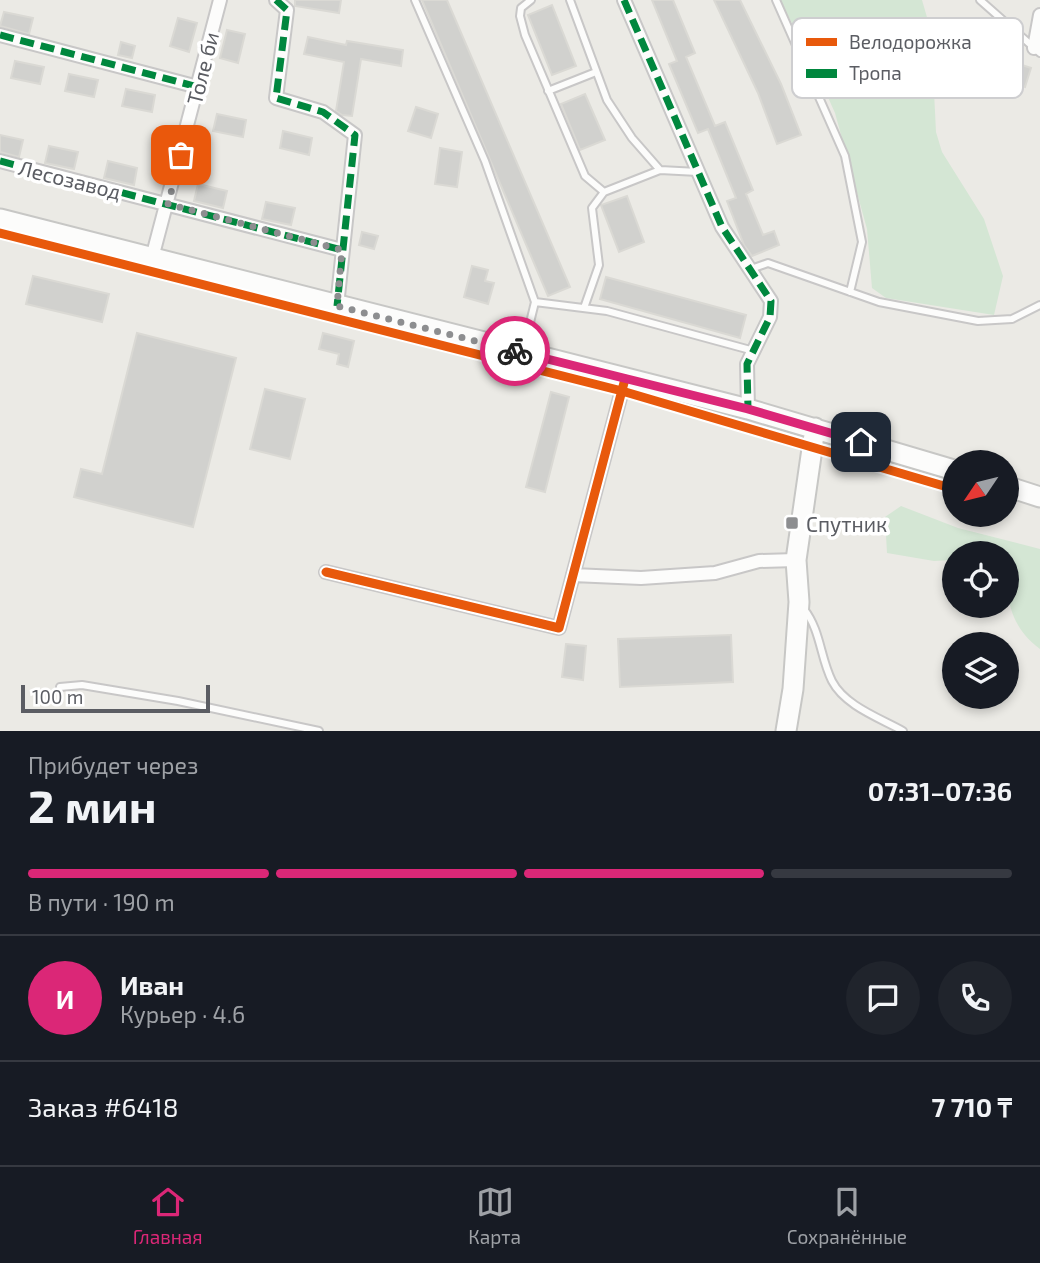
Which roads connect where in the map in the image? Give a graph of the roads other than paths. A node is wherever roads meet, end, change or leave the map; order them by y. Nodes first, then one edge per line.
1 (220, 0) edge
2 (276, 0) edge
3 (415, 0) edge
4 (531, 0) edge
5 (570, 0) edge
6 (624, 0) edge
7 (776, 0) edge
8 (980, 0) edge
9 (1040, 15) edge
10 (1001, 18) edge
11 (0, 36) edge
12 (792, 36) edge
13 (1023, 38) edge
14 (1037, 50) edge
15 (596, 72) junction
16 (198, 87) junction
17 (548, 91) junction
18 (819, 98) edge
19 (0, 161) edge
20 (660, 170) junction
21 (698, 172) junction
22 (604, 192) junction
23 (168, 204) junction
24 (0, 219) edge
25 (342, 250) junction
26 (152, 258) junction
27 (751, 269) junction
28 (850, 292) junction
29 (535, 302) junction
30 (1040, 305) edge
31 (337, 306) junction
32 (584, 308) junction
33 (754, 351) junction
34 (522, 352) junction
35 (625, 379) junction
36 (748, 409) junction
37 (815, 428) junction
38 (942, 466) edge
39 (1019, 490) edge
40 (1040, 497) edge
41 (796, 560) junction
42 (326, 572) dead end
43 (573, 575) junction
44 (799, 602) junction
45 (60, 687) dead end
46 (319, 731) edge
47 (786, 731) edge
48 (903, 731) edge

1 - 16 street, Толе би
2 - 25 street
3 - 29 lane
4 - 17 lane
5 - 15 lane
6 - 21 street
7 - 12 lane
8 - 10 lane
9 - 14 street
11 - 16 street
13 - 14 lane
15 - 17 lane
15 - 20 lane
16 - 23 street, Толе би
17 - 22 lane
18 - 28 lane
19 - 23 street, Лесозавод
20 - 21 lane
20 - 22 lane
21 - 27 street
22 - 32 lane
23 - 25 street, Лесозавод
23 - 26 street, Толе би
24 - 26 main road
25 - 31 street
26 - 31 main road
27 - 28 lane
27 - 33 street
28 - 30 lane
29 - 32 lane
29 - 34 lane
31 - 34 main road
32 - 33 lane
33 - 36 street
34 - 35 main road
35 - 36 main road
35 - 43 street
36 - 37 main road
37 - 38 main road
37 - 41 main road
39 - 40 main road
41 - 43 street
41 - 44 main road
42 - 43 street
44 - 47 main road
44 - 48 lane
45 - 46 lane

